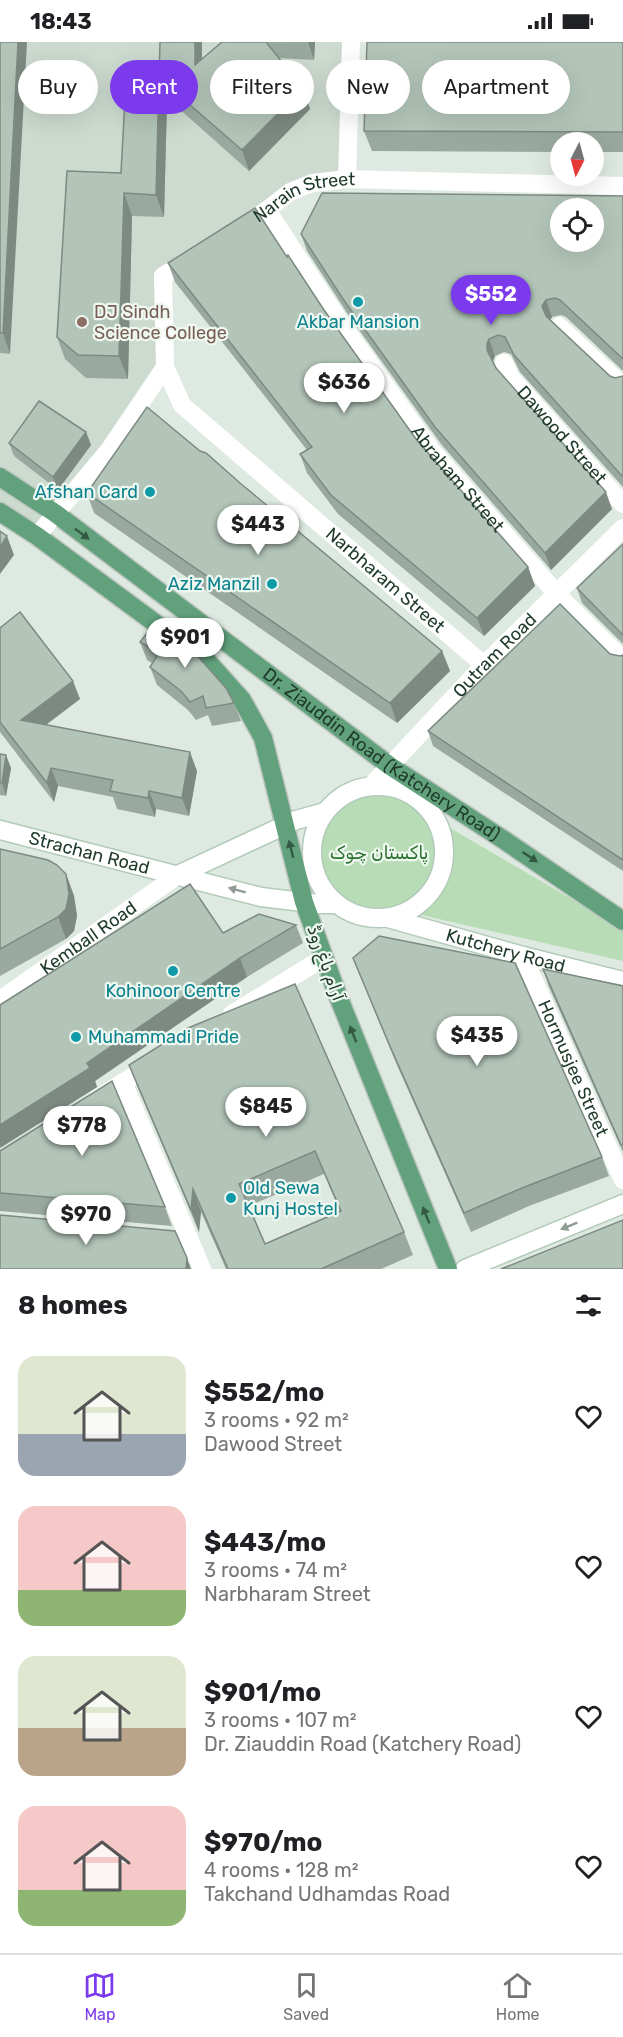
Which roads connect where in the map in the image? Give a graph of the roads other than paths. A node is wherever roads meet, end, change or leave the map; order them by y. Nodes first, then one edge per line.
1 (351, 42) edge
2 (347, 179) junction
3 (623, 186) edge
4 (267, 210) junction
5 (229, 234) edge
6 (210, 246) edge
7 (559, 324) dead end
8 (504, 363) dead end
9 (165, 367) junction
10 (623, 385) edge
11 (0, 477) edge
12 (623, 504) edge
13 (0, 512) edge
14 (55, 513) junction
15 (623, 528) edge
16 (37, 536) junction
17 (556, 593) junction
18 (623, 660) edge
19 (484, 666) junction
20 (390, 766) junction
21 (370, 786) junction
22 (325, 812) junction
23 (284, 825) junction
24 (0, 830) edge
25 (178, 875) junction
26 (304, 902) junction
27 (337, 904) junction
28 (388, 918) junction
29 (623, 921) edge
30 (523, 956) junction
31 (323, 958) junction
32 (623, 981) edge
33 (0, 1000) edge
34 (213, 1026) edge
35 (163, 1058) edge
36 (123, 1082) junction
37 (76, 1113) edge
38 (623, 1180) edge
39 (623, 1204) edge
40 (166, 1237) edge
41 (190, 1239) junction
42 (202, 1269) edge
43 (448, 1269) edge
44 (465, 1269) edge

1 - 2 street
2 - 3 street, Narain Street
2 - 4 street, Narain Street
4 - 5 street, Narain Street
4 - 17 street, Abraham Street
6 - 9 street
7 - 10 lane
8 - 12 street, Dawood Street
9 - 14 street
9 - 19 street, Narbharam Street
11 - 14 main road, Dr. Ziauddin Road (Katchery Road)
13 - 16 main road
14 - 16 street
14 -> 20 main road, Dr. Ziauddin Road (Katchery Road)
15 - 17 street, Outram Road
16 - 23 main road, آرام باغ روڈ
17 - 18 street, Abraham Street
17 - 19 street, Outram Road
19 - 20 street, Outram Road
20 - 21 street, Outram Road
20 -> 29 main road, Dr. Ziauddin Road (Katchery Road)
21 - 22 street
21 - 28 street
22 - 23 street
22 - 27 street
23 - 25 street
26 -> 23 main road, آرام باغ روڈ
24 - 25 street, Strachan Road
26 -> 25 street, Strachan Road
25 - 33 street, Kemball Road
26 - 27 street, Strachan Road
26 - 31 main road, آرام باغ روڈ
27 - 28 street
28 - 30 street, Kutchery Road
30 - 32 street, Kutchery Road
30 - 38 street, Hormusjee Street
31 - 34 street
43 -> 31 main road, آرام باغ روڈ
35 - 36 street
36 - 37 street
36 - 41 street
39 -> 44 street
40 - 41 street
41 - 42 street

